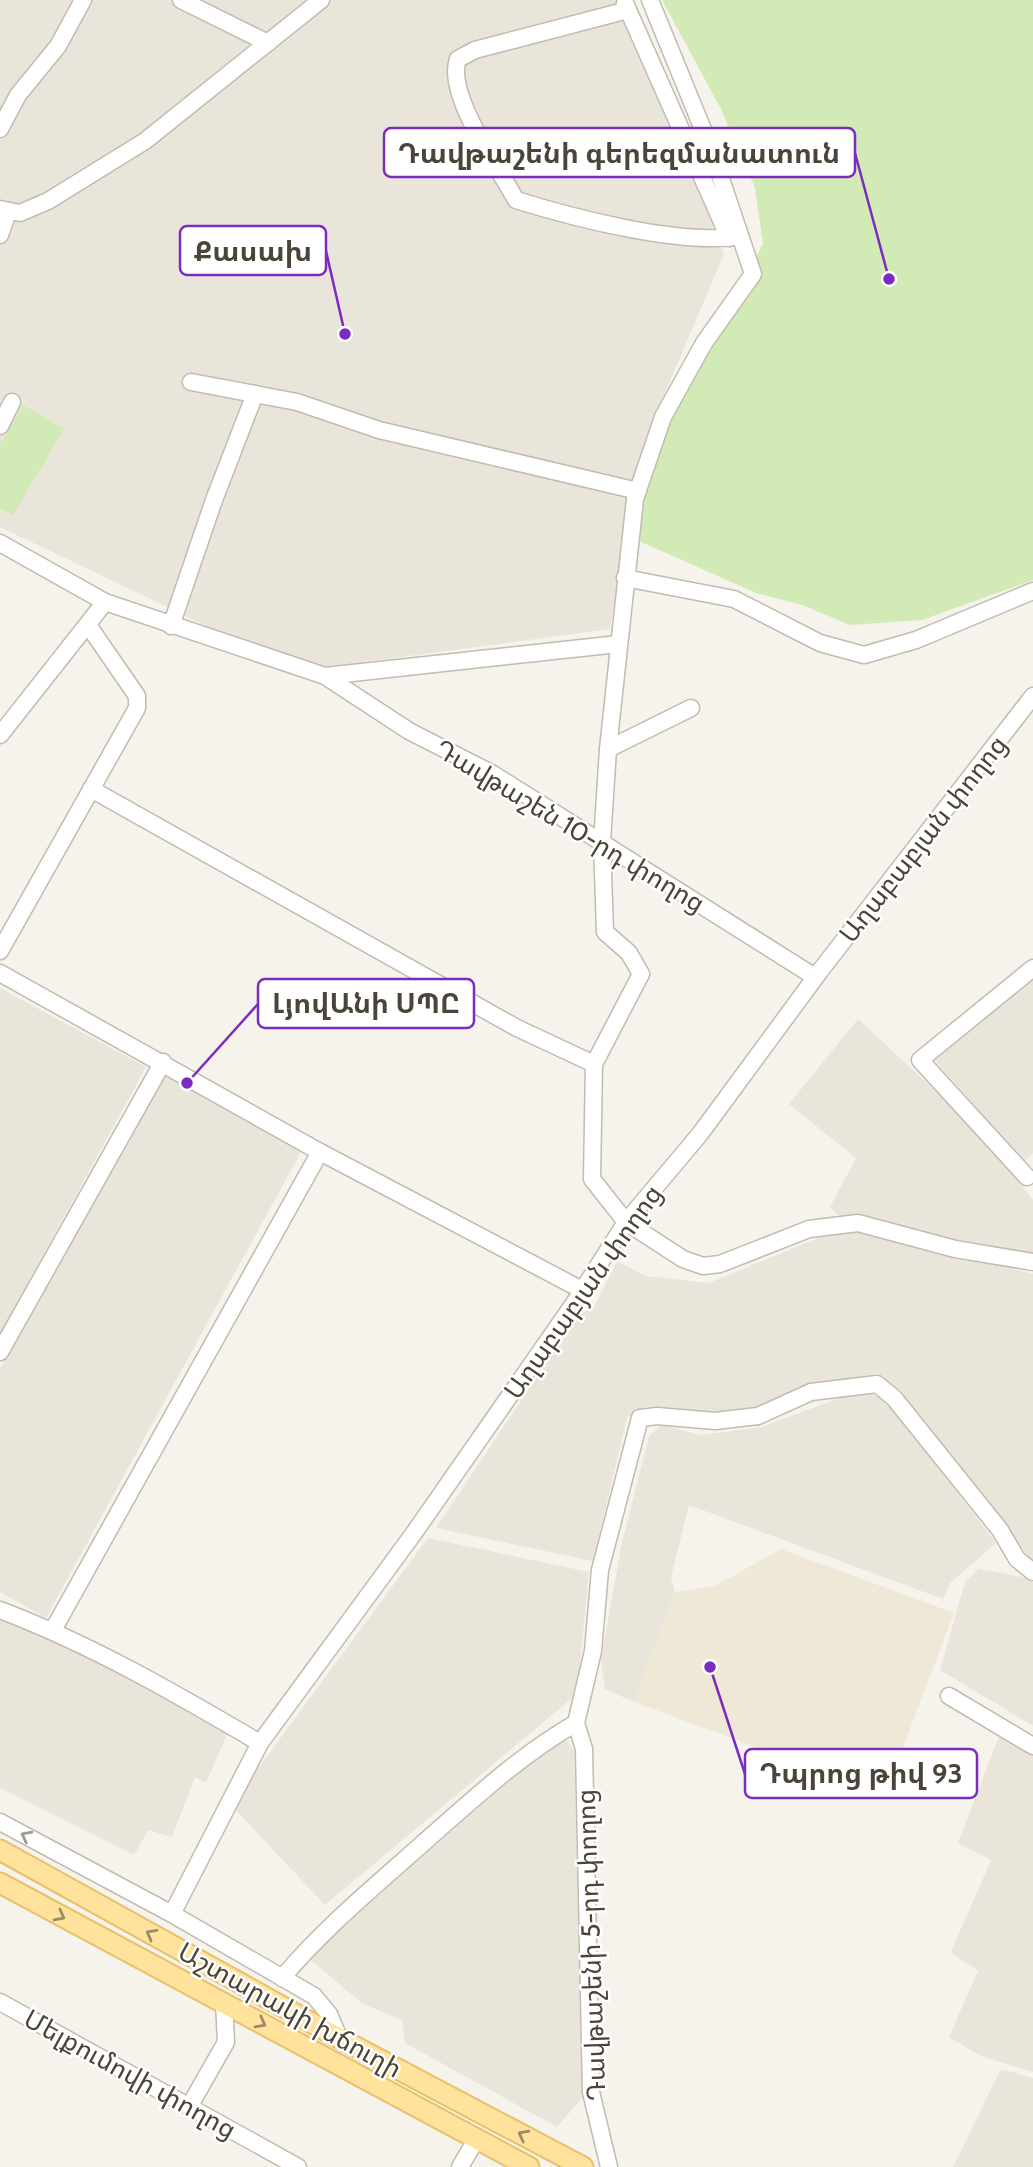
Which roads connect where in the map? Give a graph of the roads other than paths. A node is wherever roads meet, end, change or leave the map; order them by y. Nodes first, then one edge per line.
1 (83, 0) edge
2 (181, 0) edge
3 (321, 0) edge
4 (650, 0) edge
5 (626, 5) edge
6 (268, 43) junction
7 (0, 128) edge
8 (4, 211) edge
9 (0, 235) edge
10 (734, 237) junction
11 (191, 382) dead end
12 (255, 394) junction
13 (12, 402) dead end
14 (0, 426) edge
15 (638, 491) junction
16 (2, 547) edge
17 (625, 578) junction
18 (1033, 591) edge
19 (105, 602) junction
20 (88, 625) junction
21 (172, 626) junction
22 (618, 644) junction
23 (325, 676) junction
24 (1033, 696) edge
25 (691, 708) dead end
26 (0, 735) edge
27 (608, 749) junction
28 (91, 789) junction
29 (602, 842) junction
30 (0, 951) edge
31 (1033, 968) edge
32 (0, 974) edge
33 (815, 977) junction
34 (163, 1062) junction
35 (594, 1064) junction
36 (320, 1153) junction
37 (1031, 1178) edge
38 (626, 1222) junction
39 (1033, 1262) edge
40 (582, 1290) junction
41 (0, 1352) edge
42 (1033, 1572) edge
43 (0, 1610) edge
44 (53, 1630) junction
45 (948, 1696) dead end
46 (576, 1723) junction
47 (260, 1743) junction
48 (1033, 1746) edge
49 (0, 1822) edge
50 (0, 1850) edge
51 (0, 1883) edge
52 (172, 1914) junction
53 (282, 1978) junction
54 (0, 2002) edge
55 (224, 2003) junction
56 (339, 2038) junction
57 (189, 2107) junction
58 (477, 2138) junction
59 (298, 2167) edge
60 (460, 2167) edge
61 (529, 2167) edge
62 (583, 2167) edge
63 (609, 2167) edge

1 - 7 street
2 - 6 street
3 - 6 street
4 - 10 street
5 - 10 street
5 - 10 street
6 - 8 street
8 - 9 street
10 - 15 street
11 - 12 street
12 - 15 street
12 - 21 street
13 - 14 street
15 - 17 street
16 - 19 street
17 - 18 street
17 - 22 street
19 - 20 street
19 - 21 street
20 - 26 street
20 - 28 street
21 - 23 street
22 - 23 street
22 - 27 street
23 - 29 street, Դավթաշեն 10-րդ փողոց
24 - 33 street, Աղաբաբյան փողոց
25 - 27 street
27 - 29 street
28 - 30 street
28 - 35 street
29 - 33 street, Դավթաշեն 10-րդ փողոց
29 - 35 street
31 - 37 street
32 - 34 street
33 - 38 street, Աղաբաբյան փողոց
34 - 36 street
34 - 41 street
35 - 38 street
36 - 40 street
36 - 44 street
38 - 39 street
38 - 40 street, Աղաբաբյան փողոց
40 - 47 street, Աղաբաբյան փողոց
42 - 46 street
43 - 44 street
44 - 47 street
45 - 48 street
46 - 53 street
46 - 63 street, Դավթաշենի 5-րդ փողոց
47 - 52 street, Աղաբաբյան փողոց
52 -> 49 street
56 -> 50 main road, Աշտարակի խճուղի
51 -> 55 main road, Աշտարակի խճուղի
52 - 53 street
53 - 56 street
54 - 57 street, Մելքումովի փողոց
55 - 57 street
55 -> 58 main road, Աշտարակի խճուղի
62 -> 56 main road, Աշտարակի խճուղի
57 - 59 street, Մելքումովի փողոց
58 - 60 street
58 - 61 main road, Աշտարակի խճուղի

